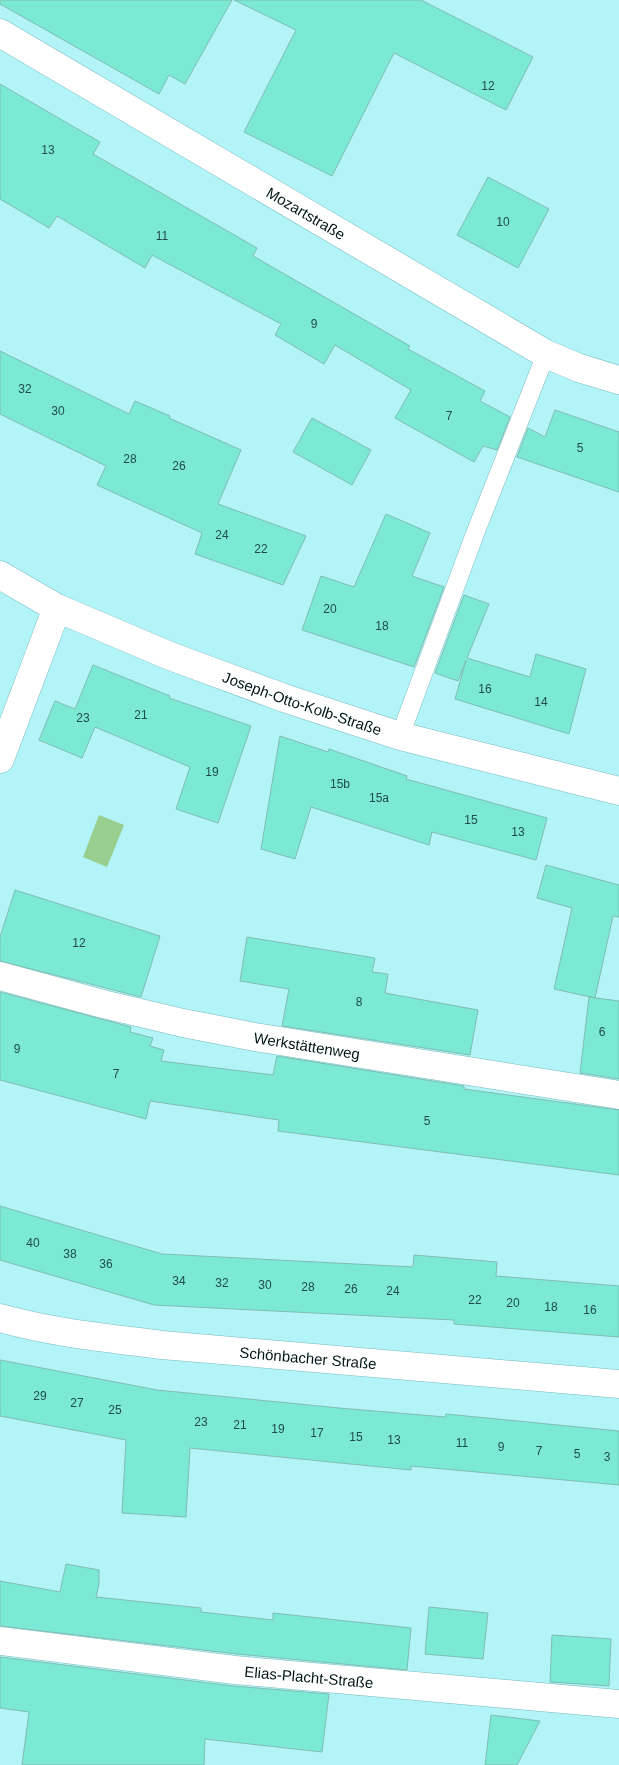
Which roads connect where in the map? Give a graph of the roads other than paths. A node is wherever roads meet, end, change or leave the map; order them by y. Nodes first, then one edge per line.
1 (0, 33) edge
2 (546, 354) junction
3 (619, 380) edge
4 (0, 575) edge
5 (57, 608) junction
6 (400, 736) junction
7 (0, 758) edge
8 (619, 791) edge
9 (0, 976) edge
10 (619, 1095) edge
11 (0, 1318) edge
12 (619, 1384) edge
13 (0, 1640) edge
14 (619, 1704) edge

1 - 2 street, Mozartstraße
2 - 3 street, Mozartstraße
2 - 6 lane
4 - 5 street, Joseph-Otto-Kolb-Straße
5 - 6 street, Joseph-Otto-Kolb-Straße
5 - 7 street
6 - 8 street, Joseph-Otto-Kolb-Straße
9 - 10 street, Werkstättenweg
11 - 12 street, Schönbacher Straße
13 - 14 street, Elias-Placht-Straße

